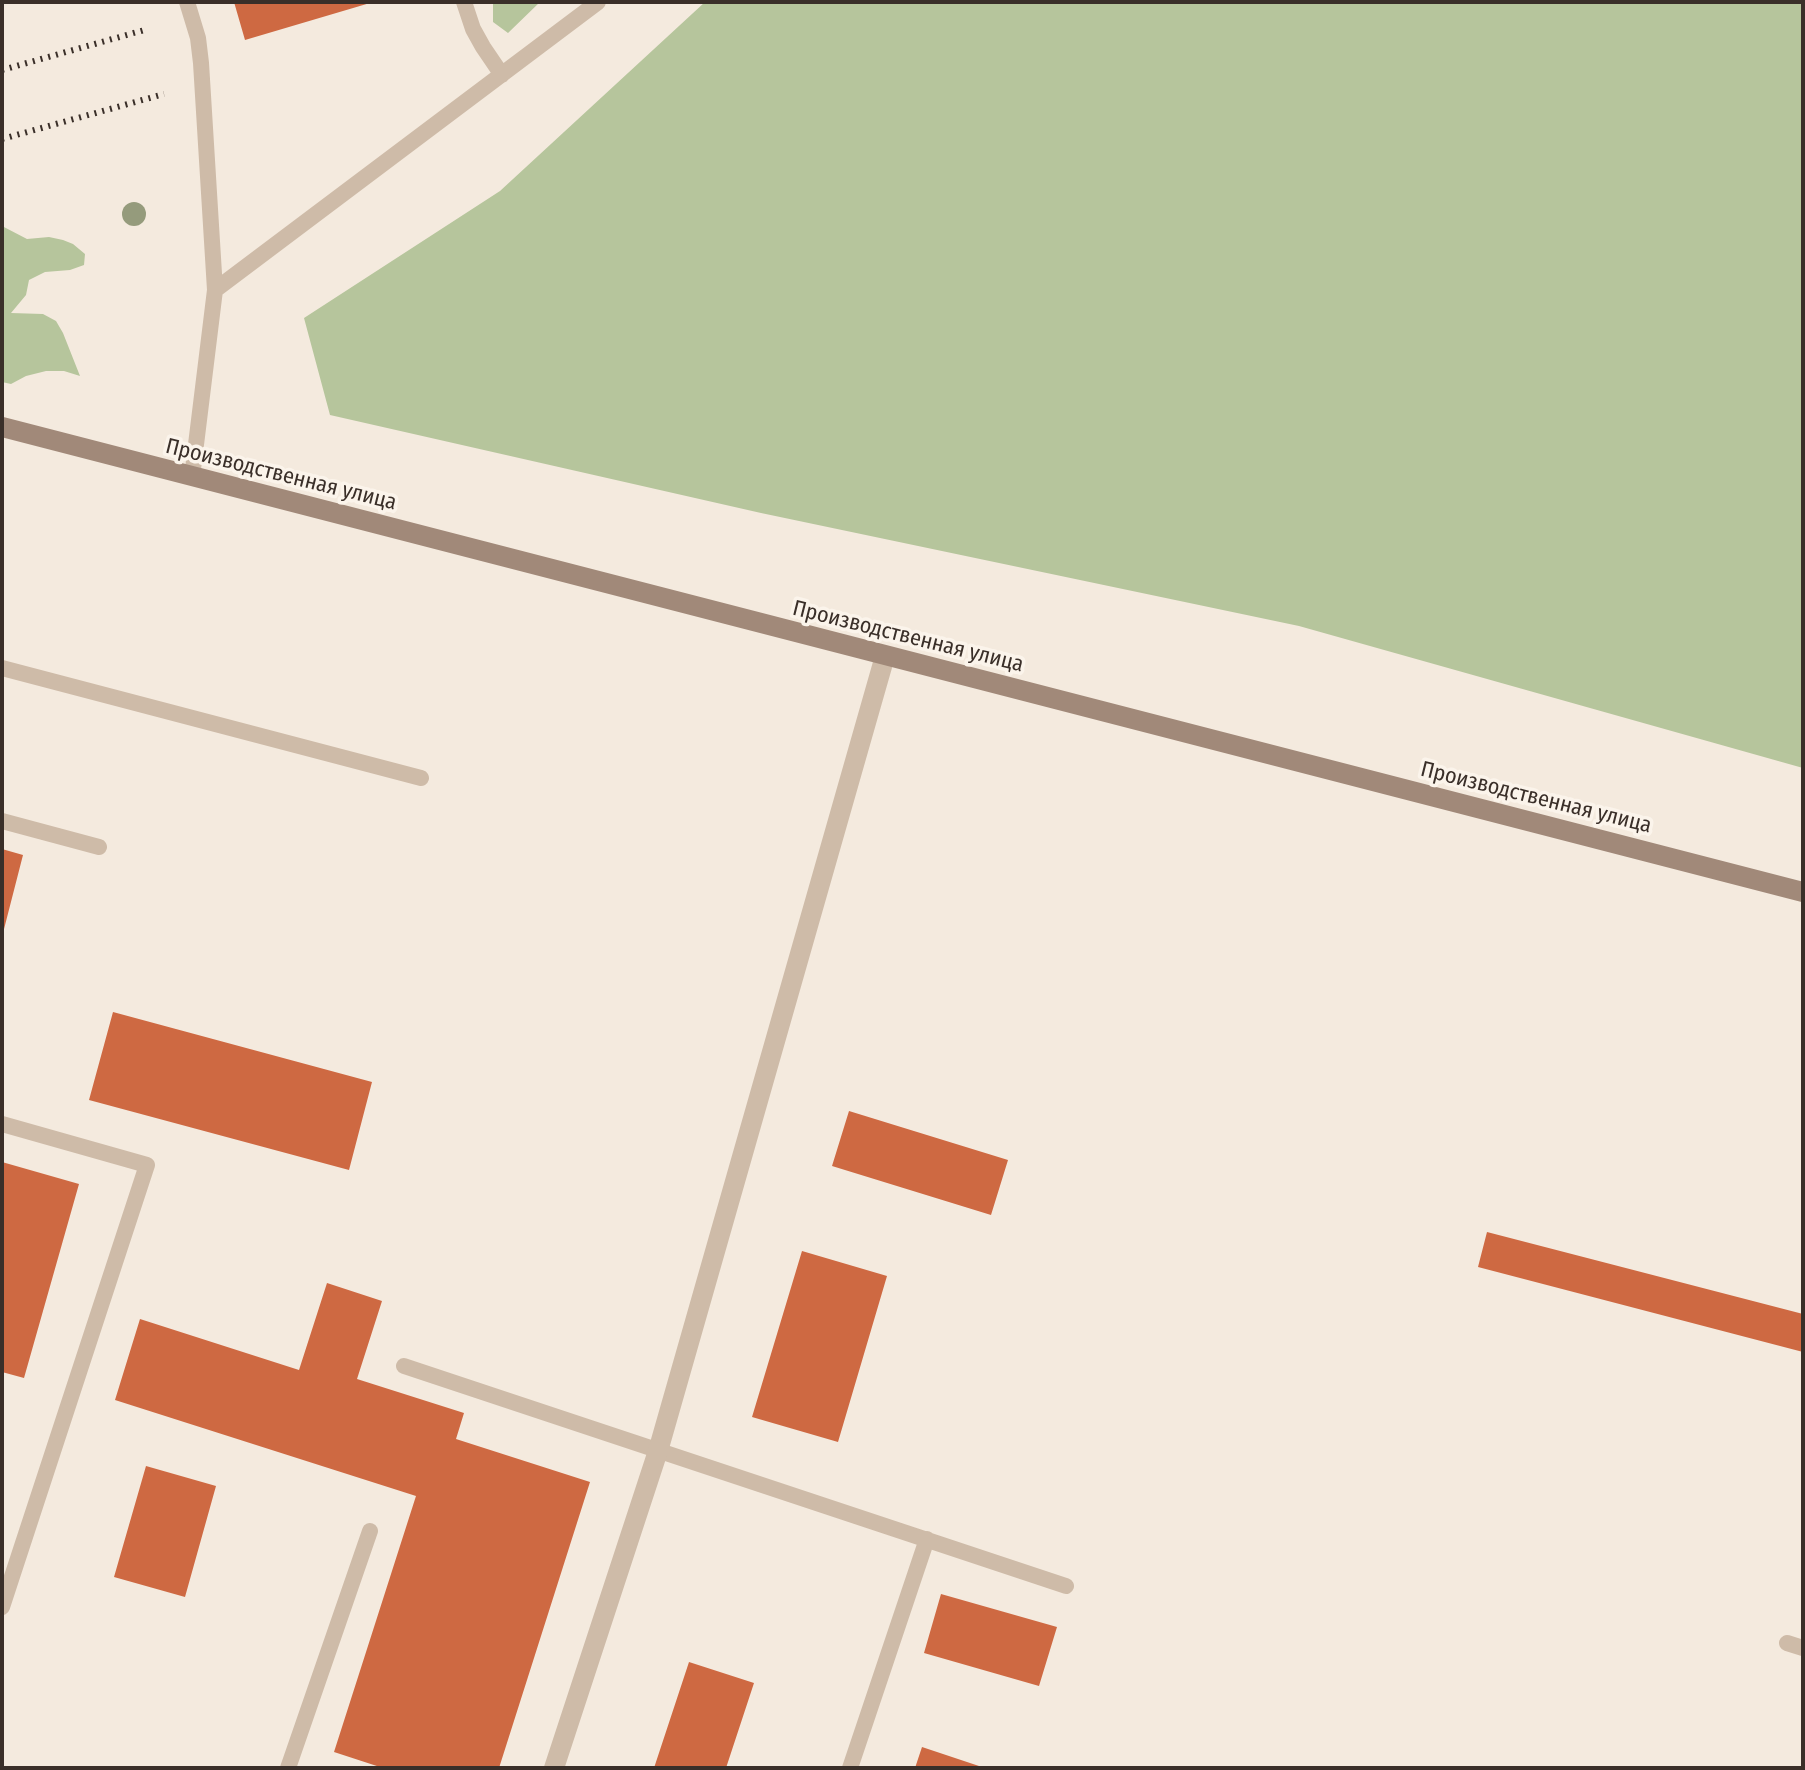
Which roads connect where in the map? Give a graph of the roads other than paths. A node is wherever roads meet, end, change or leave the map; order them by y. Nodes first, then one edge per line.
1 (187, 2) edge
2 (464, 2) edge
3 (598, 2) edge
4 (502, 75) junction
5 (215, 290) junction
6 (2, 427) edge
7 (192, 477) junction
8 (885, 656) junction
9 (2, 668) edge
10 (421, 778) dead end
11 (2, 821) edge
12 (99, 847) dead end
13 (1803, 892) edge
14 (2, 1124) edge
15 (404, 1366) dead end
16 (658, 1451) junction
17 (370, 1531) dead end
18 (927, 1539) junction
19 (1066, 1586) dead end
20 (2, 1607) edge
21 (288, 1768) edge
22 (554, 1768) edge
23 (850, 1768) edge

1 - 5 lane
2 - 4 lane
3 - 4 lane
4 - 5 lane
5 - 7 lane
6 - 7 main road, Производственная улица
7 - 8 main road, Производственная улица
8 - 13 main road, Производственная улица
8 - 16 street
9 - 10 lane
11 - 12 lane
14 - 20 lane
15 - 16 lane
16 - 18 lane
16 - 22 street
17 - 21 lane
18 - 19 lane
18 - 23 lane

